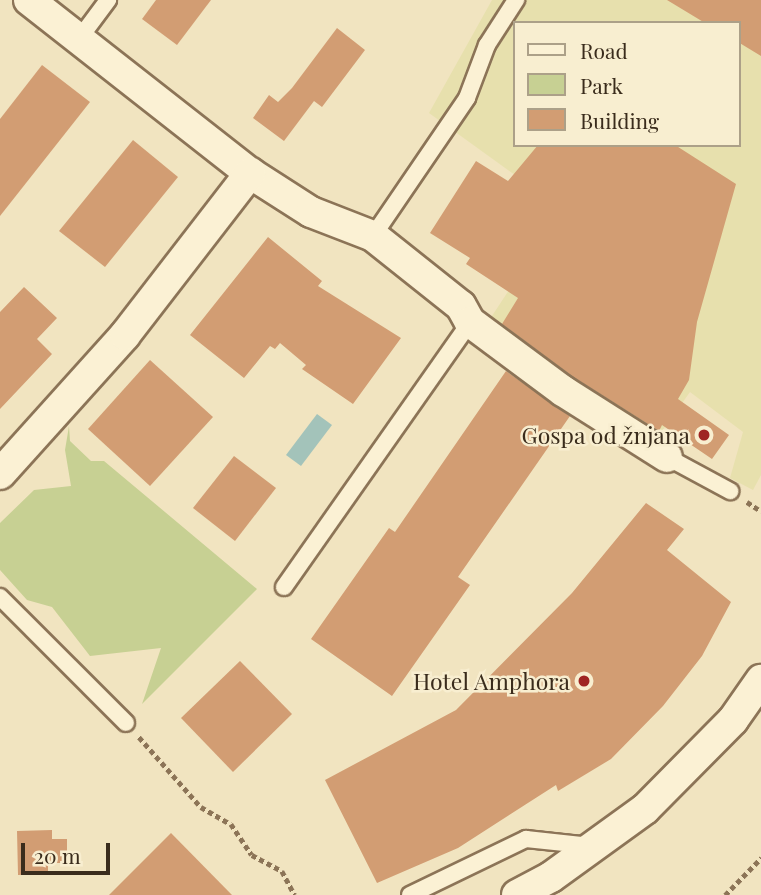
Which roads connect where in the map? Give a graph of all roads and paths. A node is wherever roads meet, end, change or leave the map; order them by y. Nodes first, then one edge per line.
1 (29, 0) edge
2 (108, 0) edge
3 (516, 0) edge
4 (79, 39) junction
5 (250, 173) junction
6 (373, 236) junction
7 (470, 322) junction
8 (667, 457) joint
9 (0, 474) edge
10 (730, 491) dead end
11 (284, 587) dead end
12 (0, 597) edge
13 (761, 680) edge
14 (127, 723) joint
15 (597, 846) junction
16 (761, 858) edge
17 (295, 895) edge
18 (410, 895) edge
19 (517, 895) edge
20 (725, 895) edge

1 - 4 street
2 - 4 lane
3 - 6 lane
4 - 5 street
5 - 6 street
5 - 9 street
6 - 7 street
7 - 8 street
7 - 11 lane
8 - 10 lane
12 - 14 lane
13 - 15 street
14 - 17 path
15 - 18 lane
15 - 19 street
16 - 20 path

